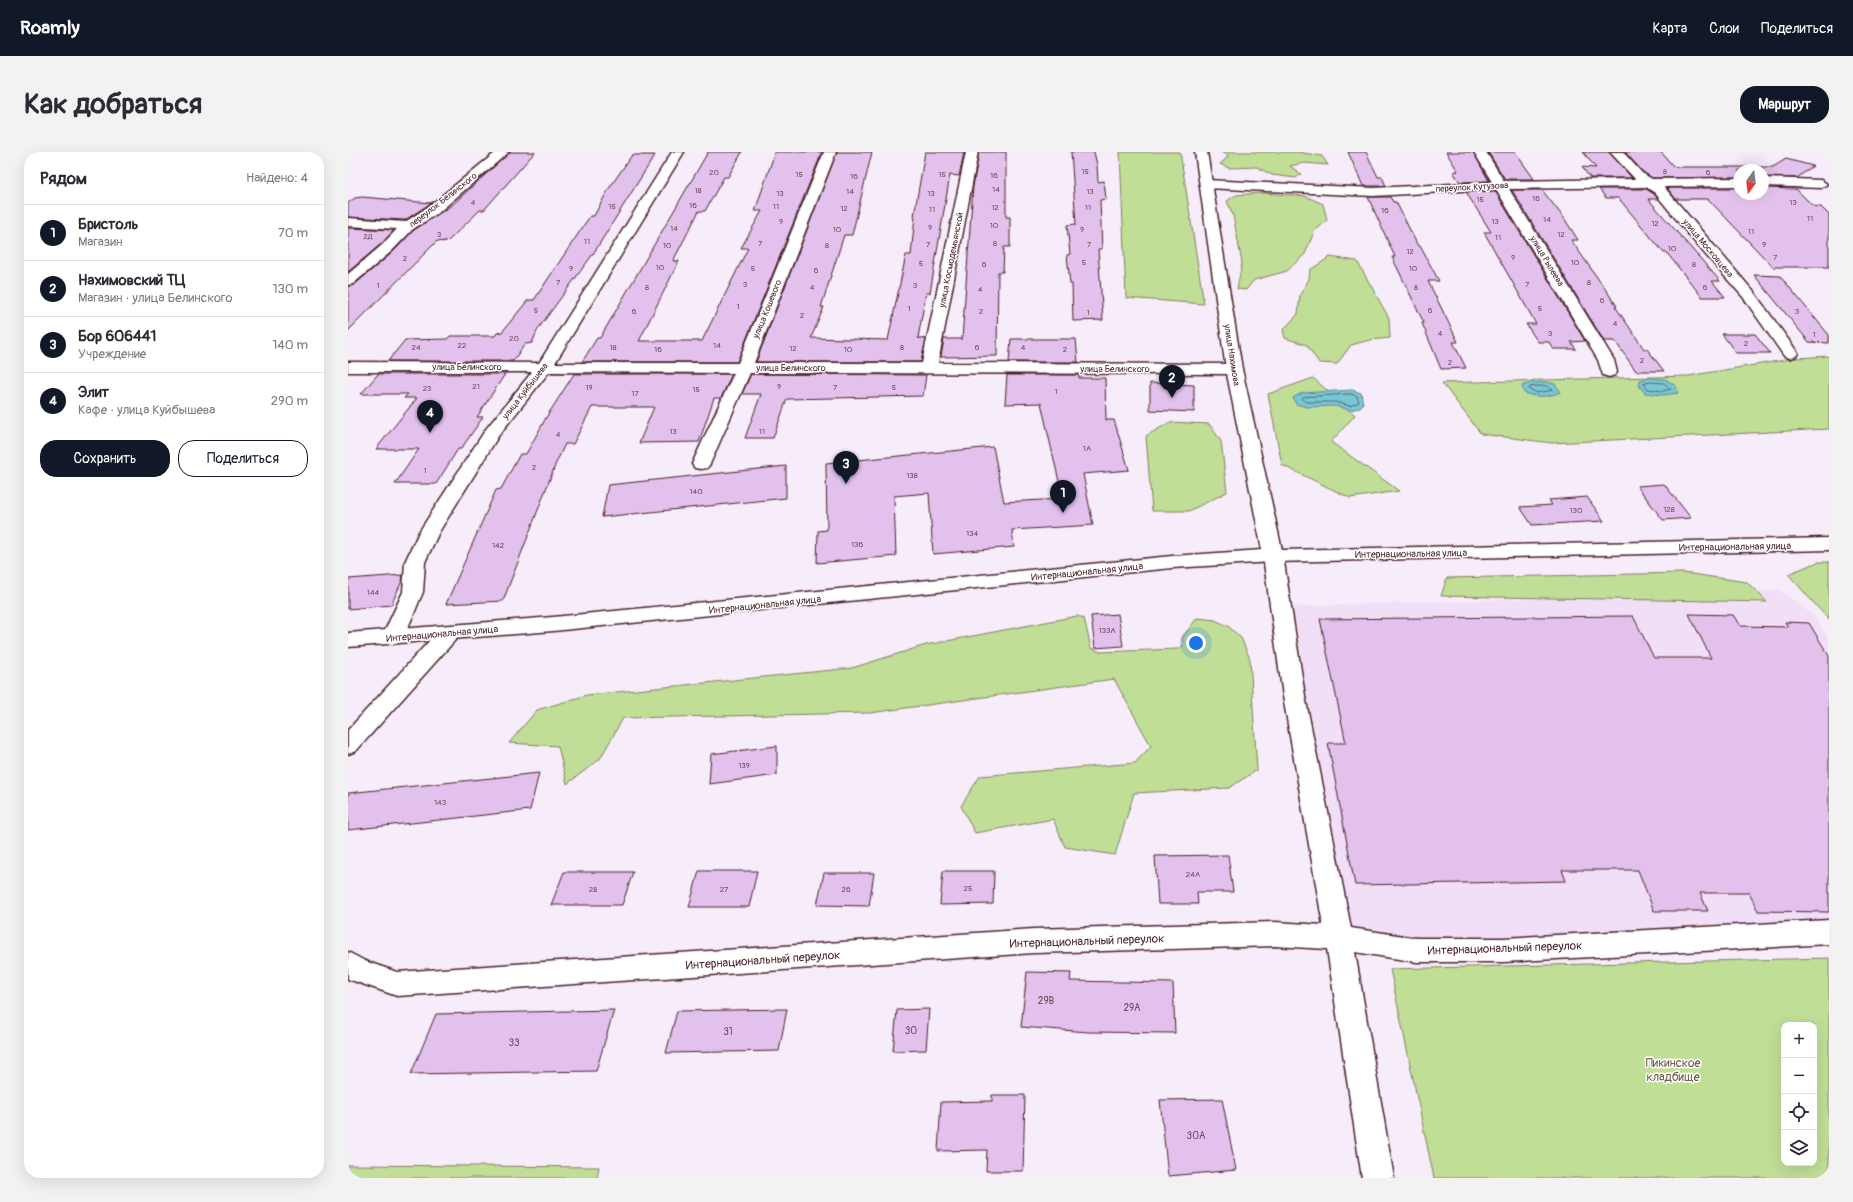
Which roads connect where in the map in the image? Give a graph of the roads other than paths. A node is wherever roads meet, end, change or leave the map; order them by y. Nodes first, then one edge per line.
1 (503, 152) edge
2 (678, 152) edge
3 (830, 152) edge
4 (972, 152) edge
5 (1201, 152) edge
6 (1480, 152) edge
7 (1616, 152) edge
8 (1825, 181) edge
9 (1733, 182) edge
10 (1769, 182) edge
11 (1650, 183) junction
12 (1206, 184) junction
13 (1501, 185) junction
14 (1829, 194) edge
15 (348, 222) edge
16 (408, 226) junction
17 (348, 281) edge
18 (1790, 353) dead end
19 (348, 366) edge
20 (544, 368) junction
21 (744, 368) junction
22 (930, 369) junction
23 (1234, 369) junction
24 (1609, 372) dead end
25 (701, 464) dead end
26 (1829, 544) edge
27 (1274, 556) junction
28 (449, 633) junction
29 (393, 638) junction
30 (348, 640) edge
31 (348, 745) edge
32 (1829, 932) edge
33 (1339, 938) junction
34 (348, 964) edge
35 (1378, 1178) edge

1 - 16 street, переулок Белинского
2 - 20 street, улица Куйбышева
3 - 21 street, улица Кошевого
4 - 22 street, улица Космодемьянской
5 - 12 street, улица Нахимова
6 - 13 street, улица Рылеева
7 - 11 street, улица Московцева
8 - 10 street
8 - 14 street
9 - 11 street, переулок Кутузова
11 - 13 street, переулок Кутузова
11 - 18 street, улица Московцева
12 - 13 street, переулок Кутузова
12 - 23 street, улица Нахимова
13 - 24 street, улица Рылеева
15 - 16 street
16 - 17 street, переулок Белинского
19 - 20 street, улица Белинского
20 - 21 street, улица Белинского
20 - 29 street, улица Куйбышева
21 - 22 street, улица Белинского
21 - 25 street, улица Кошевого
22 - 23 street, улица Белинского
23 - 27 street, улица Нахимова
26 - 27 street, Интернациональная улица
27 - 28 street, Интернациональная улица
27 - 33 street, улица Нахимова
28 - 29 street, Интернациональная улица
28 - 31 street
29 - 30 street, Интернациональная улица
32 - 33 street, Интернациональный переулок
33 - 34 street, Интернациональный переулок
33 - 35 street, улица Нахимова

